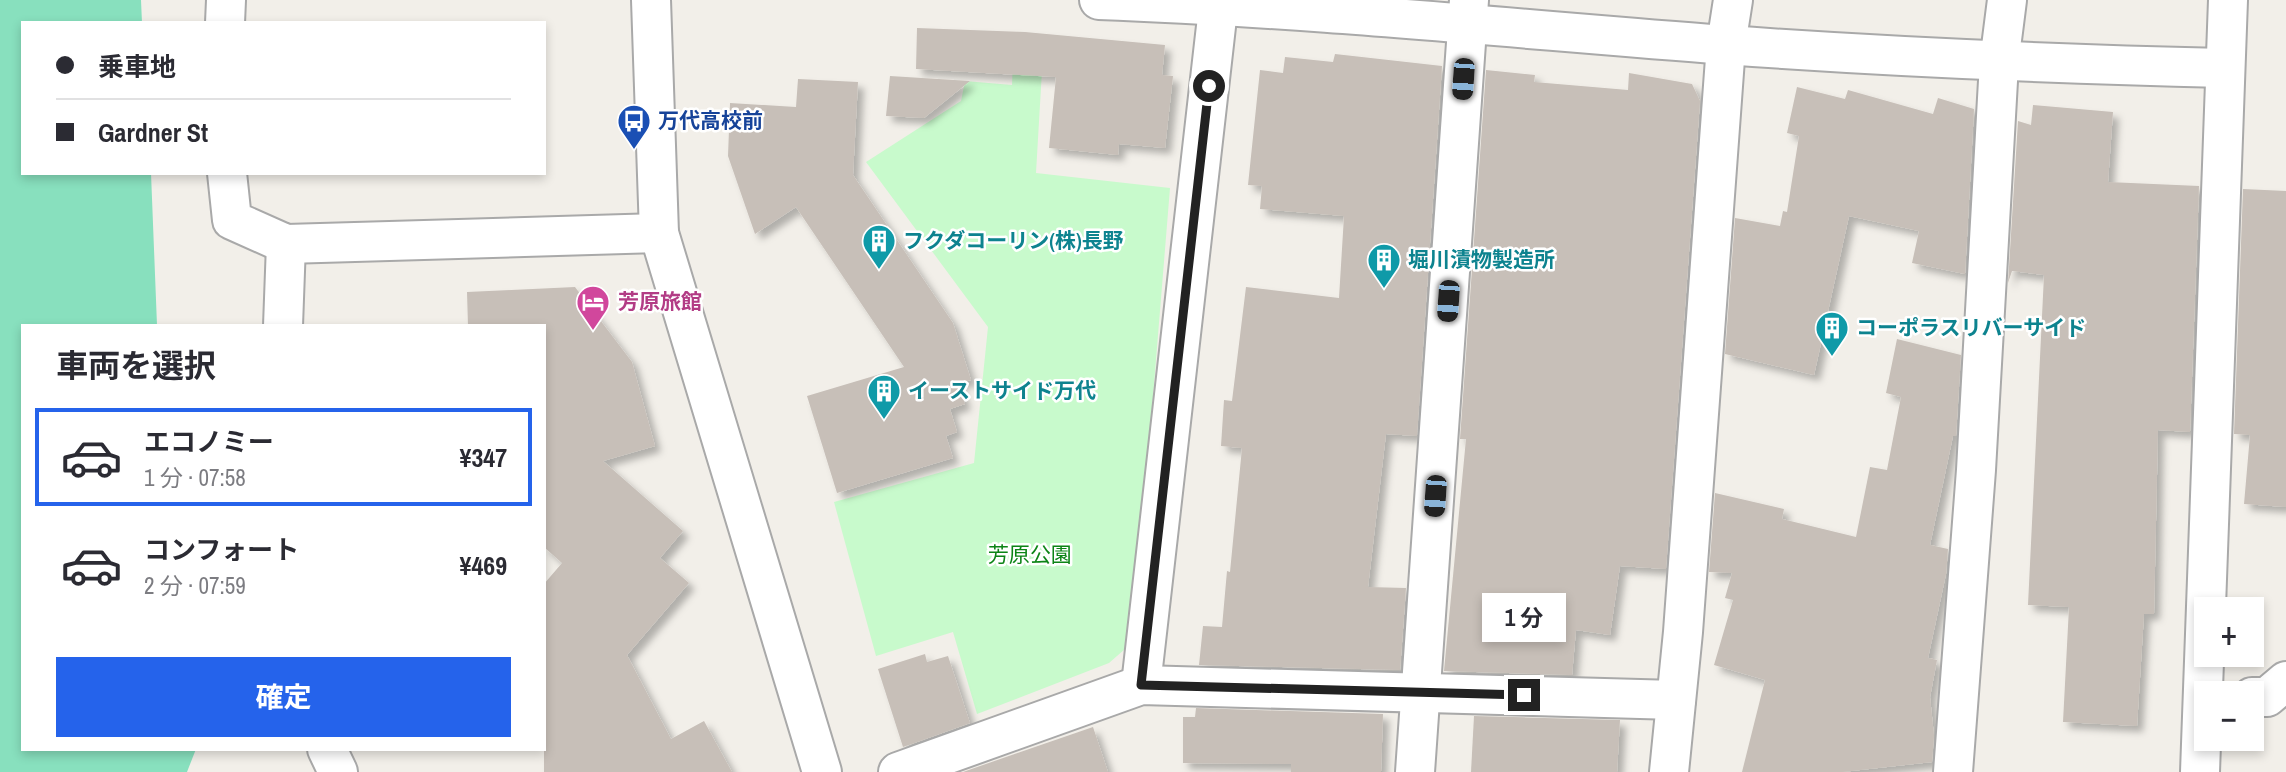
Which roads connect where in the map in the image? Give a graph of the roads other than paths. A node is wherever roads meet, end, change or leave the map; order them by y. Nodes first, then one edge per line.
1 (226, 0) edge
2 (651, 0) edge
3 (1099, 0) edge
4 (1733, 0) edge
5 (2007, 0) edge
6 (2228, 0) edge
7 (1219, 2) edge
8 (1468, 12) edge
9 (225, 21) edge
10 (1726, 45) junction
11 (1999, 63) junction
12 (2224, 68) junction
13 (227, 175) edge
14 (659, 233) junction
15 (286, 244) junction
16 (283, 324) edge
17 (2205, 681) edge
18 (2286, 681) edge
19 (1141, 685) junction
20 (1422, 691) junction
21 (2264, 697) edge
22 (1676, 701) junction
23 (328, 751) edge
24 (2201, 751) edge
25 (338, 772) edge
26 (822, 772) edge
27 (898, 772) edge
28 (1415, 772) edge
29 (1669, 772) edge
30 (1953, 772) edge
31 (2200, 772) edge

1 - 9 street
2 - 14 street
3 - 7 street
4 - 10 street
5 - 11 street
6 - 12 street
7 - 8 street
7 - 19 street
8 - 10 street
8 - 20 street
10 - 11 street
10 - 22 street
11 - 12 street
11 - 30 street
12 - 17 street
13 - 15 street
14 - 15 street
14 - 26 street
15 - 16 street
18 - 21 street
19 - 20 street
19 - 27 street
20 - 22 street
20 - 28 street
22 - 29 street
23 - 25 street
24 - 31 street

